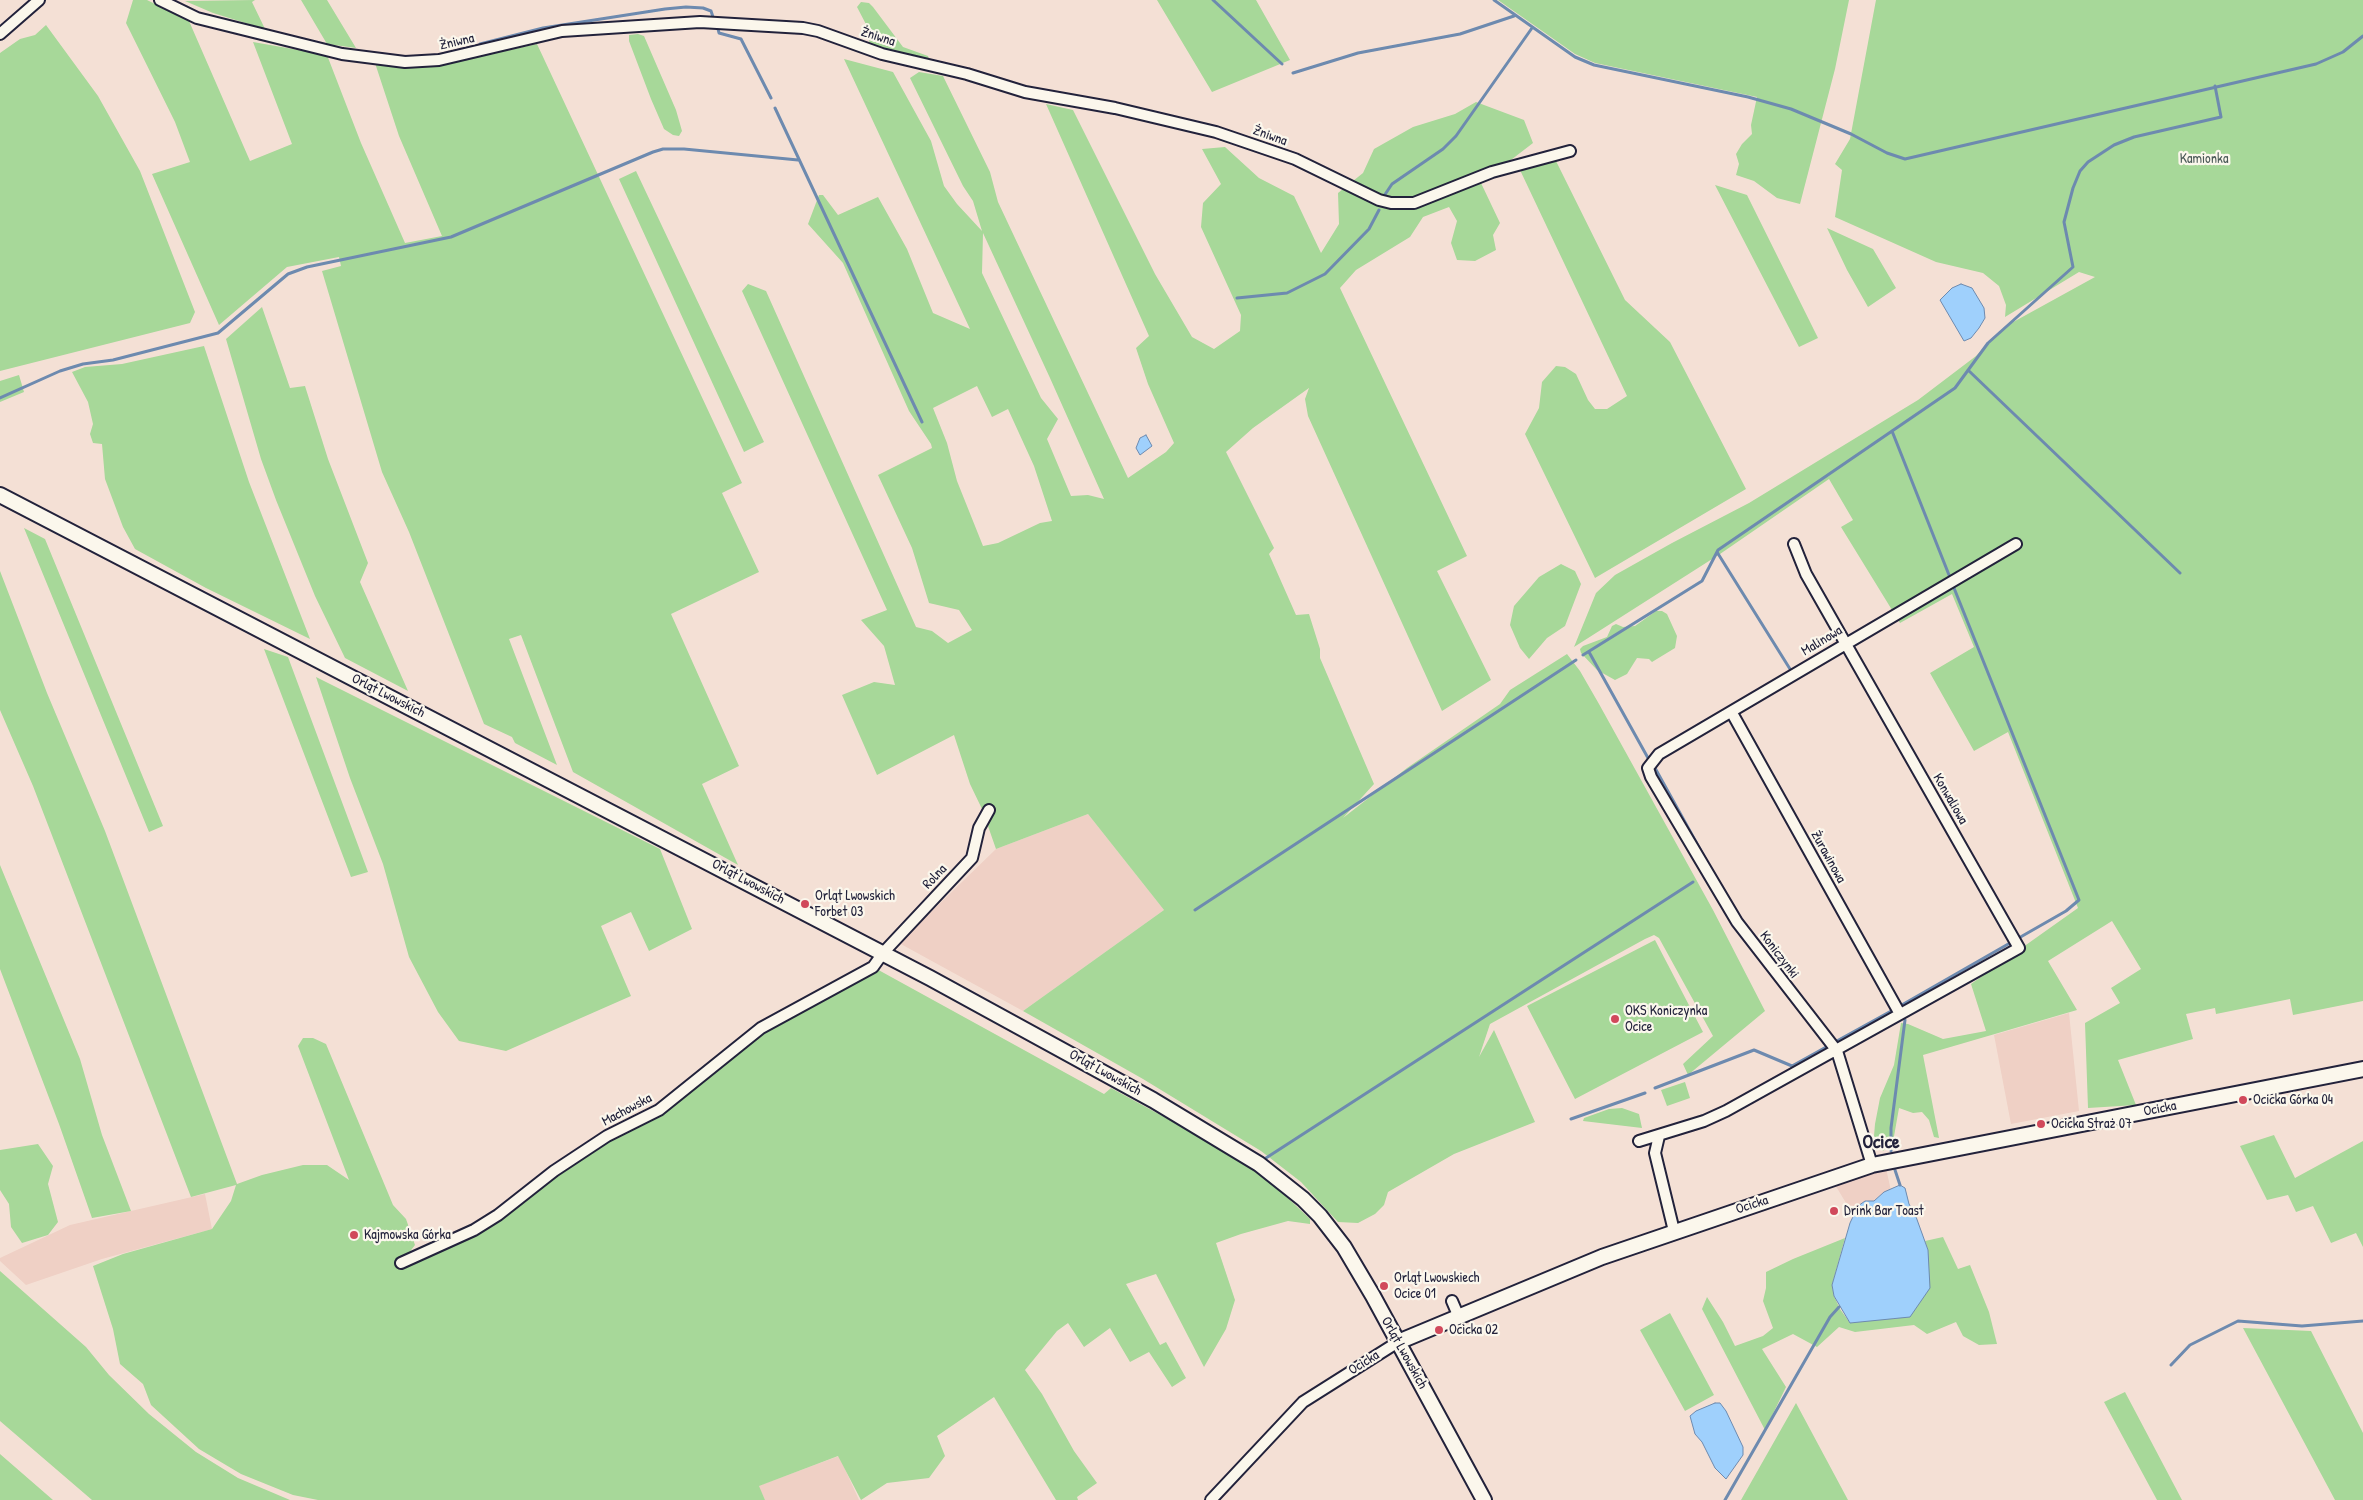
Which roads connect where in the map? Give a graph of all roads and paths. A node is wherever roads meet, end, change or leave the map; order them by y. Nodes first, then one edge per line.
1 (39, 0) edge
2 (160, 0) edge
3 (0, 34) edge
4 (1570, 151) dead end
5 (0, 495) edge
6 (1794, 544) dead end
7 (2016, 544) dead end
8 (1845, 643) junction
9 (1732, 713) junction
10 (1648, 768) joint
11 (989, 810) dead end
12 (883, 953) junction
13 (1900, 1014) junction
14 (1837, 1051) junction
15 (2363, 1070) edge
16 (1658, 1136) junction
17 (1639, 1141) dead end
18 (1872, 1165) junction
19 (1674, 1231) junction
20 (401, 1263) dead end
21 (1452, 1301) dead end
22 (1458, 1316) junction
23 (1398, 1342) junction
24 (1211, 1500) edge
25 (1484, 1500) edge

1 - 3 street
2 - 4 street, Żniwna
5 - 12 street, Orląt Lwowskich
6 - 8 street, Konwaliowa
7 - 8 street, Malinowa
8 - 9 street, Malinowa
8 - 13 street, Konwaliowa
9 - 10 street, Malinowa
9 - 13 street, Żurawinowa
10 - 14 street, Koniczynki
11 - 12 street, Rolna
12 - 20 street, Machowska
12 - 23 street, Orląt Lwowskich
13 - 14 street
14 - 16 street
14 - 18 street, Koniczynki
15 - 18 street, Ocicka
16 - 17 street
16 - 19 street
18 - 19 street, Ocicka
19 - 22 street, Ocicka
21 - 22 street
22 - 23 street, Ocicka
23 - 24 street, Ocicka
23 - 25 street, Orląt Lwowskich

